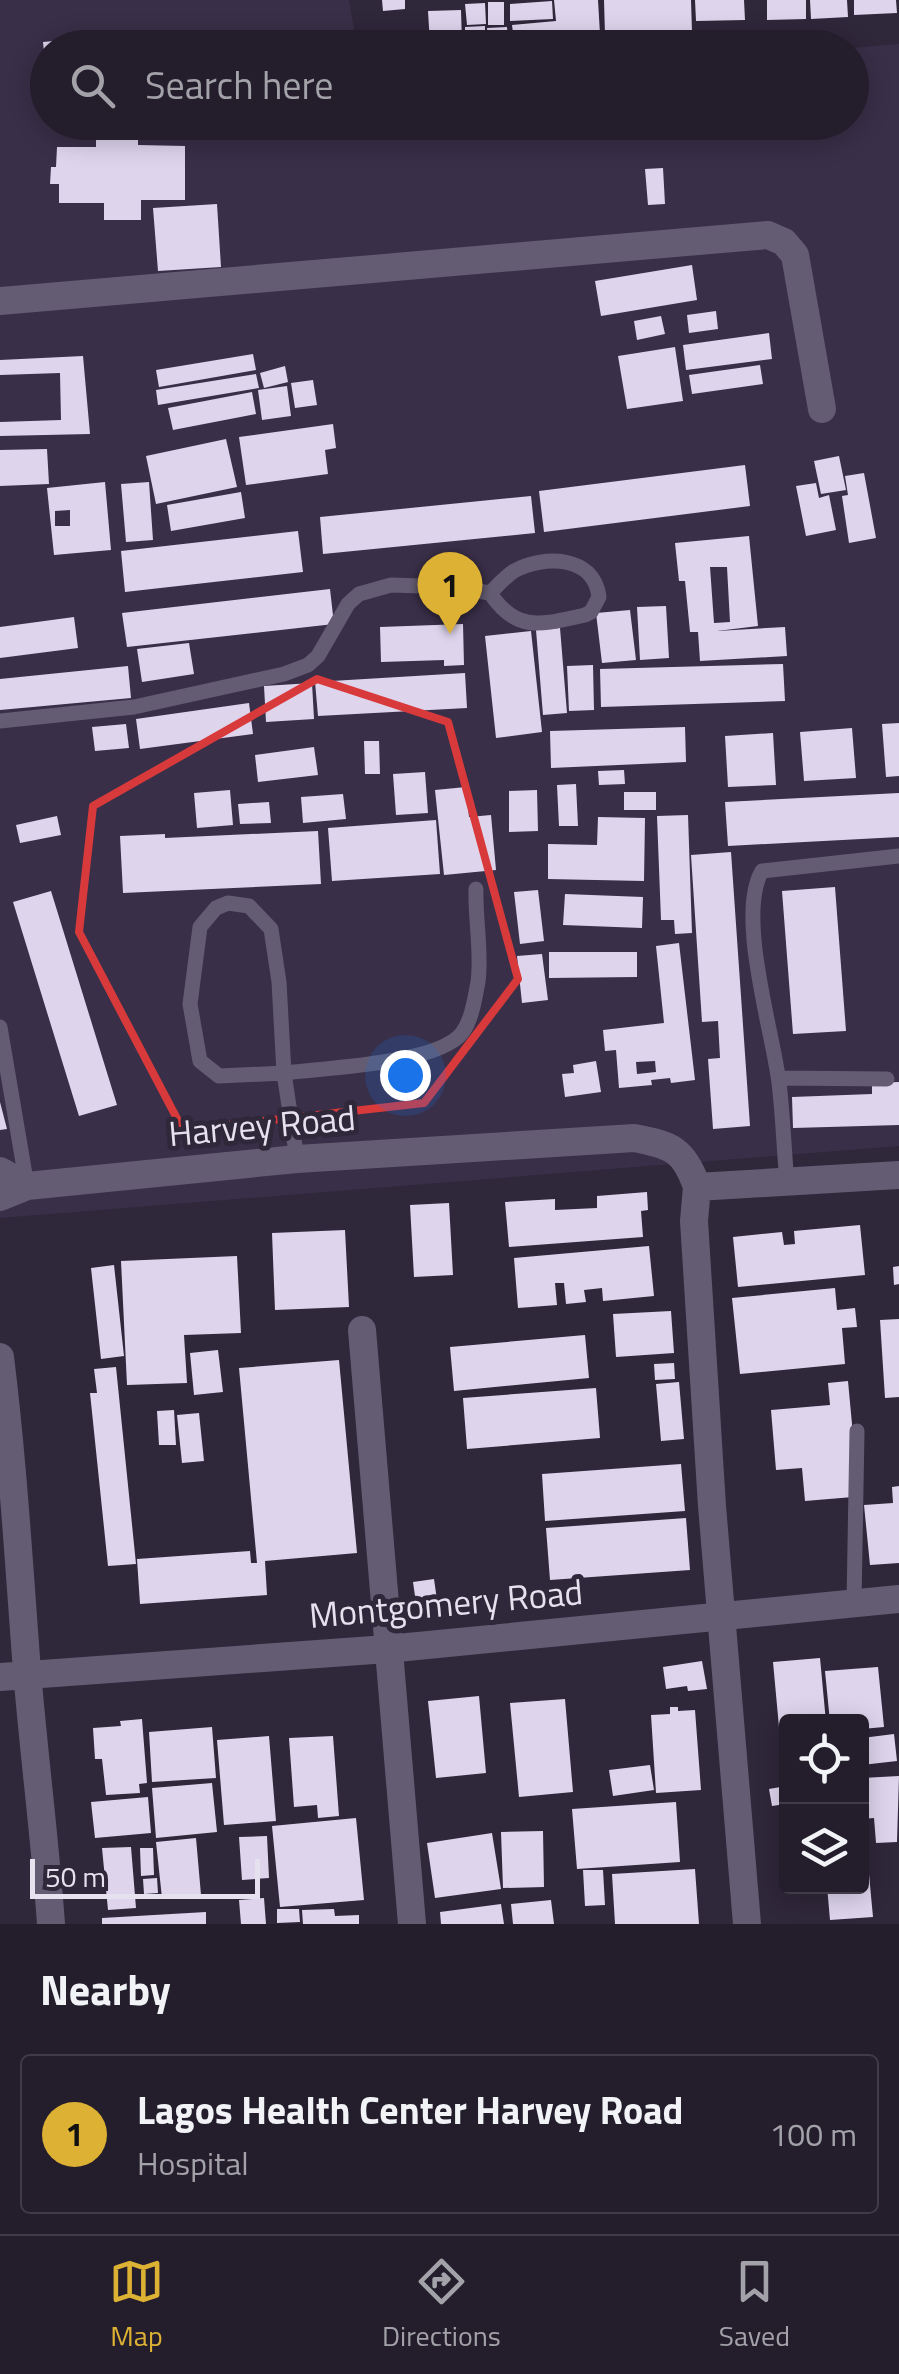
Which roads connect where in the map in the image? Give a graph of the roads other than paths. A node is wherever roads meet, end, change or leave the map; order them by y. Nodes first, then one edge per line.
1 (0, 301) edge
2 (822, 409) dead end
3 (490, 593) junction
4 (0, 721) edge
5 (899, 856) edge
6 (476, 889) dead end
7 (0, 1028) edge
8 (284, 1073) junction
9 (778, 1078) junction
10 (887, 1079) dead end
11 (297, 1158) junction
12 (0, 1171) edge
13 (899, 1175) edge
14 (787, 1183) junction
15 (26, 1186) junction
16 (696, 1187) junction
17 (0, 1198) edge
18 (362, 1330) dead end
19 (0, 1358) edge
20 (857, 1431) dead end
21 (899, 1599) edge
22 (854, 1603) junction
23 (721, 1617) junction
24 (387, 1649) junction
25 (14, 1676) edge
26 (51, 1924) edge
27 (412, 1924) edge
28 (747, 1924) edge

1 - 2 street
3 - 3 lane
3 - 4 lane
5 - 9 lane
6 - 8 lane
7 - 15 lane
8 - 8 lane
8 - 11 lane
9 - 10 lane
9 - 14 lane
11 - 15 street, Harvey Road
11 - 16 street, Harvey Road
12 - 15 street
13 - 14 street
14 - 16 street
15 - 17 street, Harvey Road
16 - 23 street
18 - 24 street
19 - 25 street
20 - 22 lane
21 - 22 street, Montgomery Road
22 - 23 street, Montgomery Road
23 - 24 street, Montgomery Road
23 - 28 street
24 - 25 street, Montgomery Road
24 - 27 street
25 - 26 street

